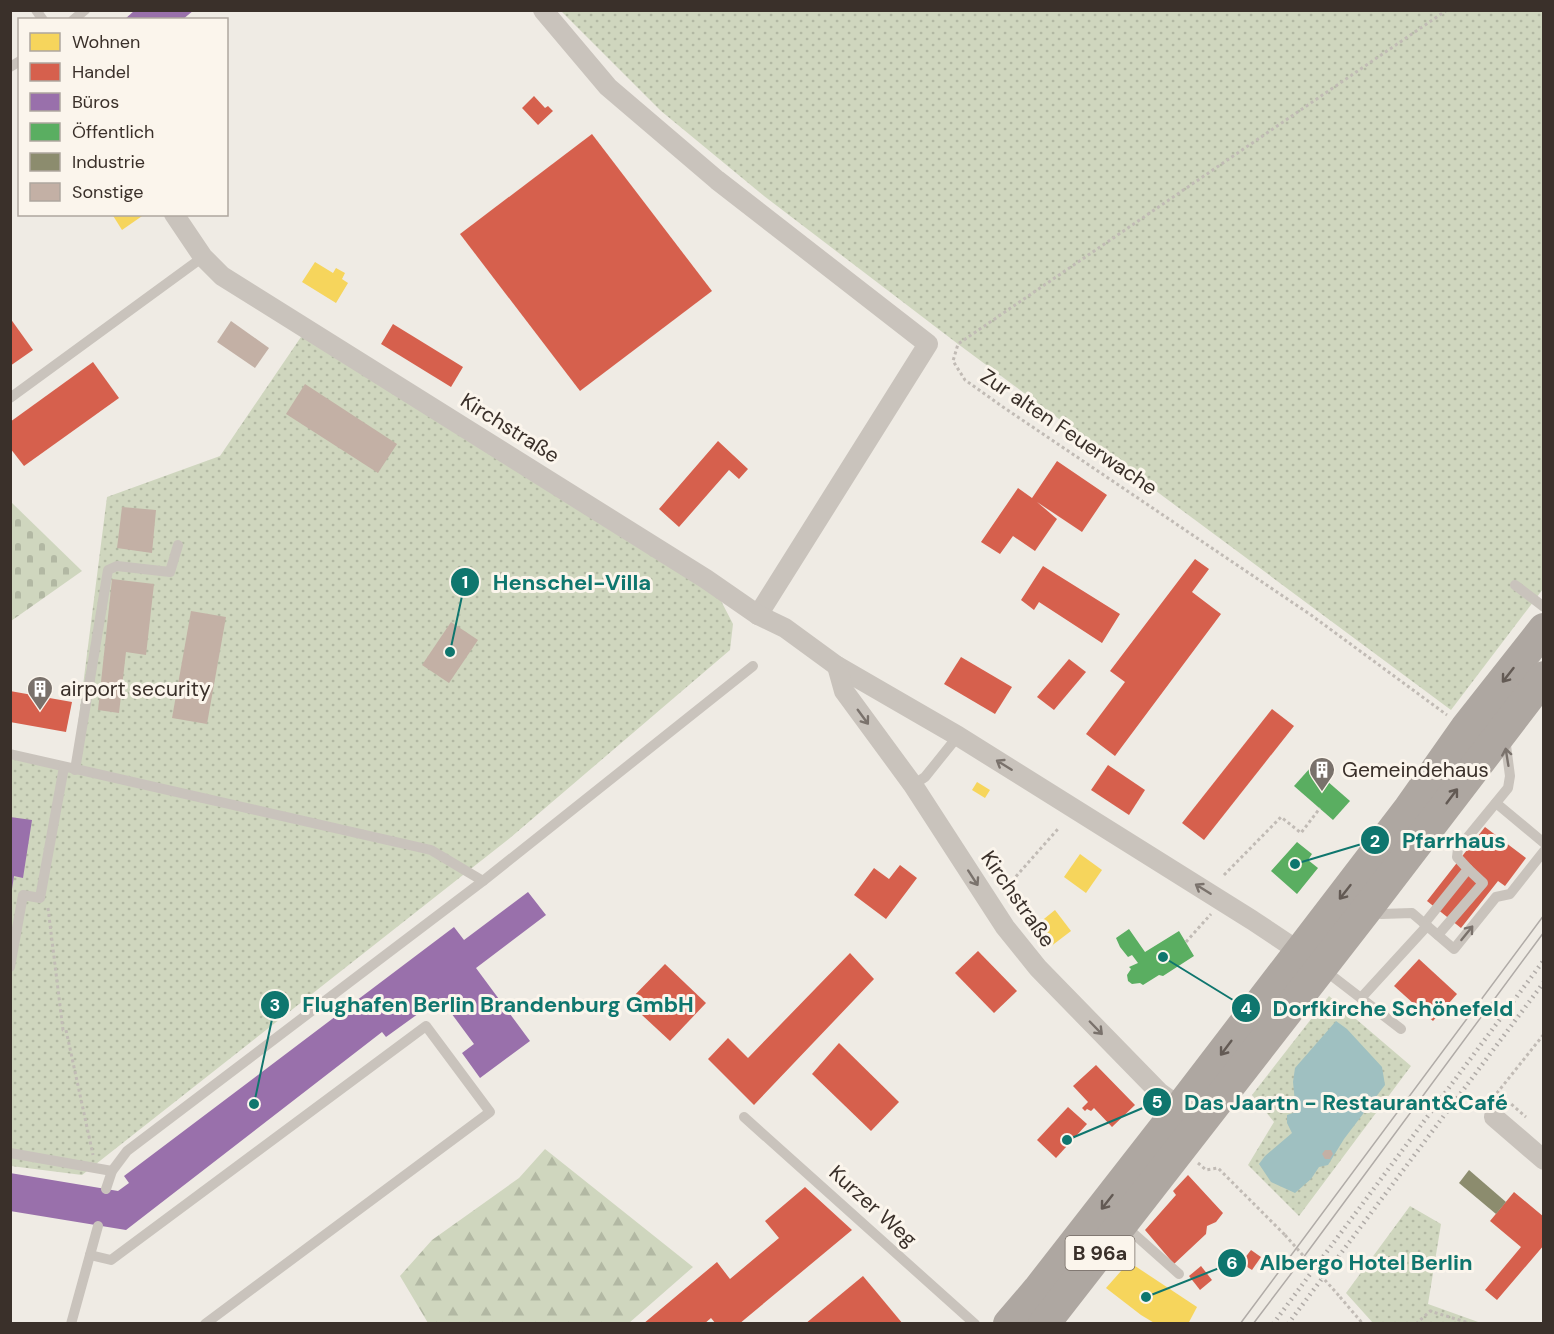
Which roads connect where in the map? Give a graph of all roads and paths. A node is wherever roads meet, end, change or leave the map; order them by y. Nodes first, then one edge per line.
1 (543, 10) edge
2 (1447, 10) edge
3 (175, 216) edge
4 (203, 257) junction
5 (10, 398) edge
6 (178, 545) dead end
7 (1515, 585) dead end
8 (1544, 607) edge
9 (758, 615) junction
10 (1544, 629) edge
11 (753, 666) dead end
12 (837, 666) junction
13 (1542, 683) edge
14 (1466, 728) junction
15 (1504, 729) junction
16 (958, 736) junction
17 (10, 754) edge
18 (64, 767) junction
19 (75, 770) junction
20 (913, 785) junction
21 (1496, 802) junction
22 (1320, 808) dead end
23 (1058, 828) dead end
24 (1544, 843) edge
25 (1544, 850) edge
26 (1468, 869) junction
27 (1224, 875) dead end
28 (483, 881) junction
29 (1002, 893) dead end
30 (40, 898) junction
31 (1219, 900) junction
32 (1366, 910) junction
33 (1426, 925) junction
34 (1438, 935) junction
35 (1186, 942) dead end
36 (1310, 959) junction
37 (10, 967) edge
38 (1361, 998) junction
39 (1401, 1029) dead end
40 (1544, 1034) edge
41 (1197, 1107) junction
42 (744, 1117) dead end
43 (1494, 1117) joint
44 (1189, 1150) junction
45 (10, 1153) edge
46 (1544, 1160) edge
47 (96, 1168) junction
48 (112, 1171) junction
49 (106, 1189) dead end
50 (1123, 1224) junction
51 (98, 1226) dead end
52 (90, 1255) junction
53 (1179, 1274) dead end
54 (71, 1323) edge
55 (205, 1323) edge
56 (975, 1323) edge
57 (1009, 1323) edge
58 (1044, 1323) edge
59 (1363, 1323) edge
60 (1416, 1323) edge
61 (1472, 1323) edge

1 - 9 street
2 - 14 path, Zur alten Feuerwache
3 - 4 street, Kirchstraße
4 - 5 lane
4 - 9 street, Kirchstraße
6 - 19 lane
7 - 8 lane
9 - 12 street, Kirchstraße
10 -> 14 main road, B 96a
11 - 28 lane
12 - 16 street, Kirchstraße
12 -> 20 street, Kirchstraße
13 - 15 main road, B 96a
14 -> 36 main road, B 96a
21 -> 15 lane
32 -> 15 main road, B 96a
16 - 20 lane
31 -> 16 street, Kirchstraße
17 - 18 lane
18 - 19 lane
18 - 30 lane
19 - 28 lane
20 -> 41 street, Kirchstraße
21 - 24 lane
21 - 26 lane
22 - 27 path
23 - 29 path
34 -> 25 lane
26 - 33 lane
26 - 34 lane
28 - 48 lane
30 - 37 lane
30 - 47 path
31 - 35 path
31 - 36 street, Kirchstraße
32 - 33 lane
32 - 36 main road, B 96a
33 - 34 lane
33 - 38 lane
36 - 38 lane
36 - 41 main road, B 96a
38 - 39 lane
40 - 43 path
41 - 44 main road, B 96a
41 -> 57 main road, B 96a
42 - 56 lane, Kurzer Weg
43 - 46 street
44 - 50 main road, B 96a
44 - 59 path, bridge
45 - 47 lane
47 - 48 lane
48 - 49 lane
50 - 53 lane
50 - 58 main road, B 96a
51 - 52 lane
52 - 54 lane
52 - 55 lane
60 - 61 path

